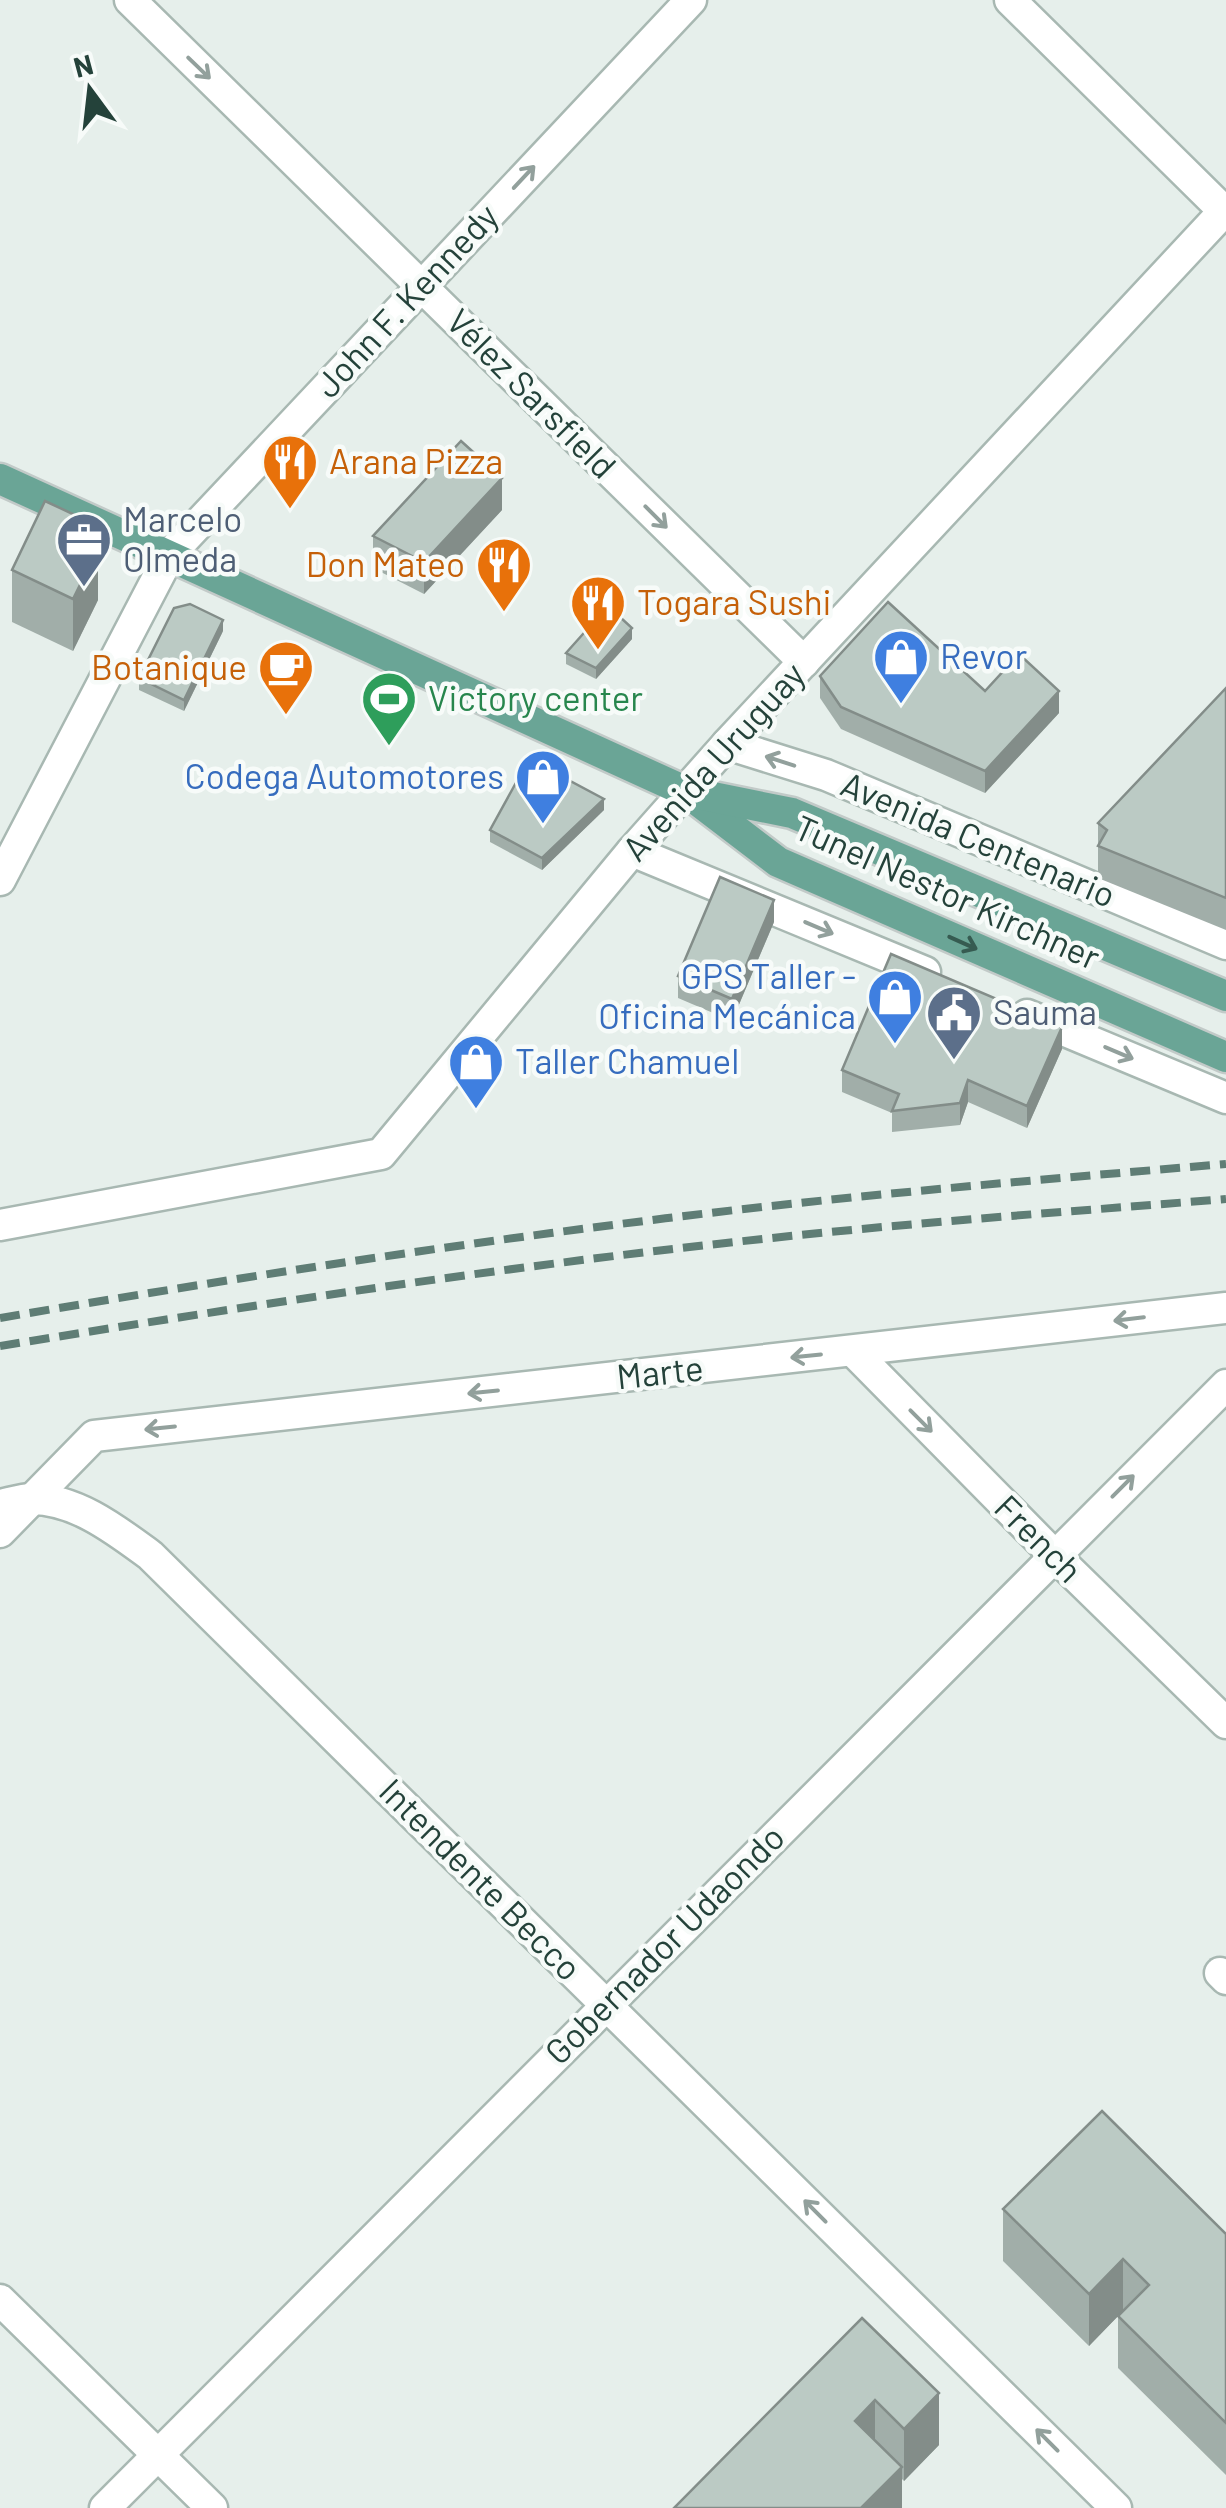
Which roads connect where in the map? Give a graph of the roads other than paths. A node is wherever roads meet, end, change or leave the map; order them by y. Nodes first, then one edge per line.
1 (130, 0) edge
2 (691, 0) edge
3 (1010, 0) edge
4 (1225, 210) edge
5 (421, 285) junction
6 (0, 479) edge
7 (170, 554) junction
8 (804, 662) junction
9 (727, 744) junction
10 (686, 792) junction
11 (632, 850) junction
12 (0, 880) edge
13 (1226, 944) edge
14 (956, 986) edge
15 (1226, 996) edge
16 (992, 1000) edge
17 (1226, 1058) edge
18 (1226, 1098) edge
19 (0, 1225) edge
20 (1226, 1308) edge
21 (853, 1351) junction
22 (1226, 1385) edge
23 (34, 1499) junction
24 (0, 1504) edge
25 (0, 1532) edge
26 (1054, 1555) junction
27 (1226, 1723) edge
28 (606, 2004) junction
29 (0, 2300) edge
30 (158, 2455) junction
31 (105, 2508) edge
32 (212, 2508) edge
33 (1116, 2508) edge

1 -> 5 street, Vélez Sarsfield
5 -> 2 street, John F. Kennedy
3 - 4 street
4 - 8 street, Avenida Uruguay
5 - 7 street, John F. Kennedy
5 -> 8 street, Vélez Sarsfield
6 - 7 main road
7 - 10 main road
7 - 12 street, John F. Kennedy
8 - 9 street, Avenida Uruguay
9 - 10 street, Avenida Uruguay
13 -> 9 street, Avenida Centenario
10 - 11 street, Avenida Uruguay
10 - 15 main road, Tunel Nestor Kirchner
10 -> 17 main road, Tunel Nestor Kirchner
11 -> 14 street
11 - 19 street, Avenida Uruguay
16 -> 18 street
20 -> 21 street, Marte
21 -> 23 street, Marte
21 -> 26 street, French
26 -> 22 street, Gobernador Udaondo
23 - 24 street
23 - 25 street
23 - 28 street, Intendente Becco
26 - 27 street, French
26 - 28 street, Gobernador Udaondo
28 - 30 street, Gobernador Udaondo
33 -> 28 street, Intendente Becco
29 - 30 street
30 - 31 street, Gobernador Udaondo
30 - 32 street

